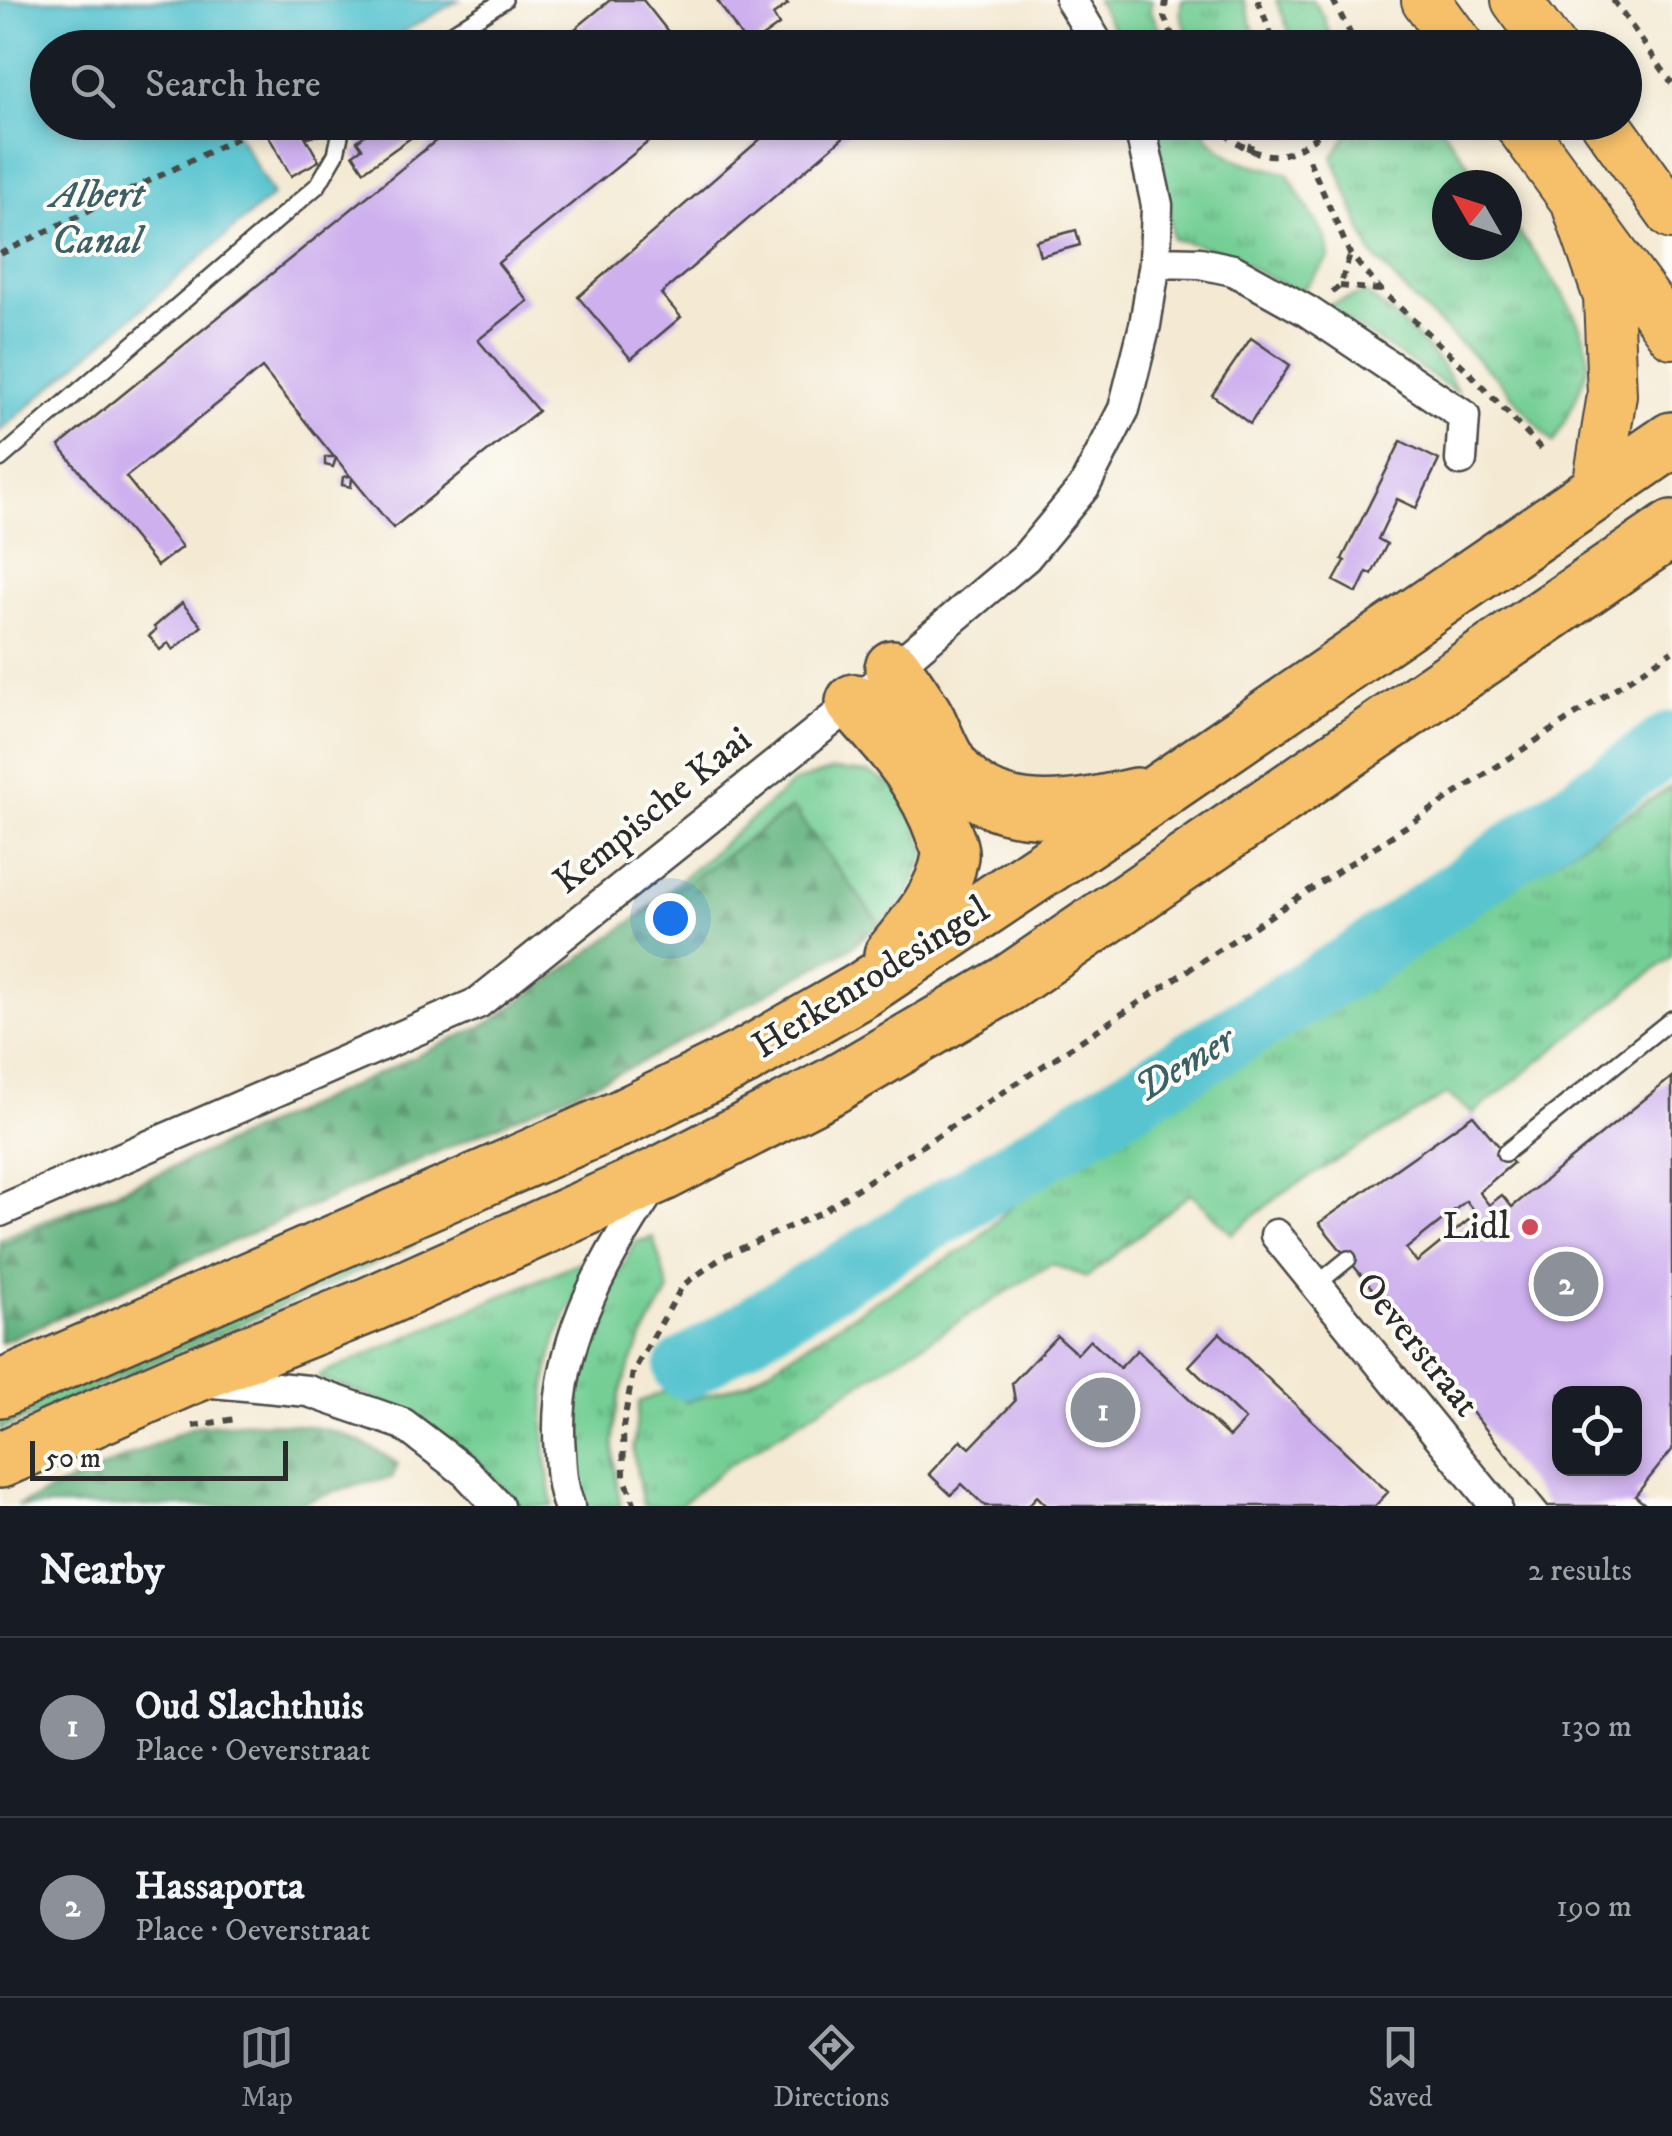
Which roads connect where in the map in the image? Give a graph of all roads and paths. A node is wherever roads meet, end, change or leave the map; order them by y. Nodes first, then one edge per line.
1 (504, 0) edge
2 (1072, 0) edge
3 (1166, 0) edge
4 (1258, 0) edge
5 (1333, 0) edge
6 (1426, 0) edge
7 (1516, 0) edge
8 (1612, 0) edge
9 (457, 30) edge
10 (1090, 30) edge
11 (1170, 30) edge
12 (1269, 30) edge
13 (1348, 30) edge
14 (1448, 30) edge
15 (1537, 30) edge
16 (1634, 30) edge
17 (1642, 42) edge
18 (1672, 83) edge
19 (233, 140) edge
20 (339, 140) edge
21 (1143, 140) edge
22 (1236, 140) edge
23 (1253, 140) edge
24 (1309, 140) edge
25 (1530, 140) edge
26 (1618, 140) edge
27 (1248, 150) junction
28 (1309, 160) dead end
29 (1575, 201) junction
30 (1668, 207) edge
31 (0, 254) edge
32 (1350, 254) junction
33 (1155, 262) junction
34 (1381, 290) junction
35 (1672, 334) edge
36 (1672, 440) edge
37 (1544, 452) dead end
38 (0, 458) edge
39 (1461, 460) dead end
40 (1596, 492) junction
41 (1672, 529) edge
42 (1672, 651) edge
43 (873, 685) junction
44 (1163, 789) junction
45 (862, 990) junction
46 (1672, 1019) edge
47 (1504, 1154) dead end
48 (661, 1174) junction
49 (0, 1211) edge
50 (1276, 1235) dead end
51 (1348, 1258) dead end
52 (1316, 1285) junction
53 (0, 1389) edge
54 (186, 1403) junction
55 (245, 1417) dead end
56 (0, 1460) edge
57 (498, 1506) edge
58 (569, 1506) edge
59 (636, 1506) edge
60 (1496, 1506) edge

1 - 9 lane
2 - 10 street
3 - 11 path
4 - 12 path
5 - 13 path
6 - 14 main road
7 - 15 main road
8 - 16 path
17 - 18 path
19 - 31 path
20 - 38 lane
21 - 33 street, Kempische Kaai
22 - 27 path
23 - 27 path
24 - 27 path
25 - 29 main road
26 - 30 main road
28 - 32 path
29 - 35 main road
29 - 40 main road
32 - 34 path
32 - 34 path
33 - 39 street
33 - 43 street, Kempische Kaai
34 - 37 path
36 - 40 highway, Herkenrodesingel
40 - 44 highway, Herkenrodesingel
41 - 48 highway, Herkenrodesingel
42 - 59 path
43 - 44 highway
43 - 45 highway
43 - 49 street, Kempische Kaai
44 - 45 highway, Herkenrodesingel
45 - 53 highway, Herkenrodesingel
46 - 47 lane
48 - 54 highway, Herkenrodesingel
48 - 58 street
50 - 52 street, Oeverstraat
51 - 52 lane
52 - 60 street, Oeverstraat
54 - 55 path
54 - 56 highway, Herkenrodesingel
54 - 57 street

